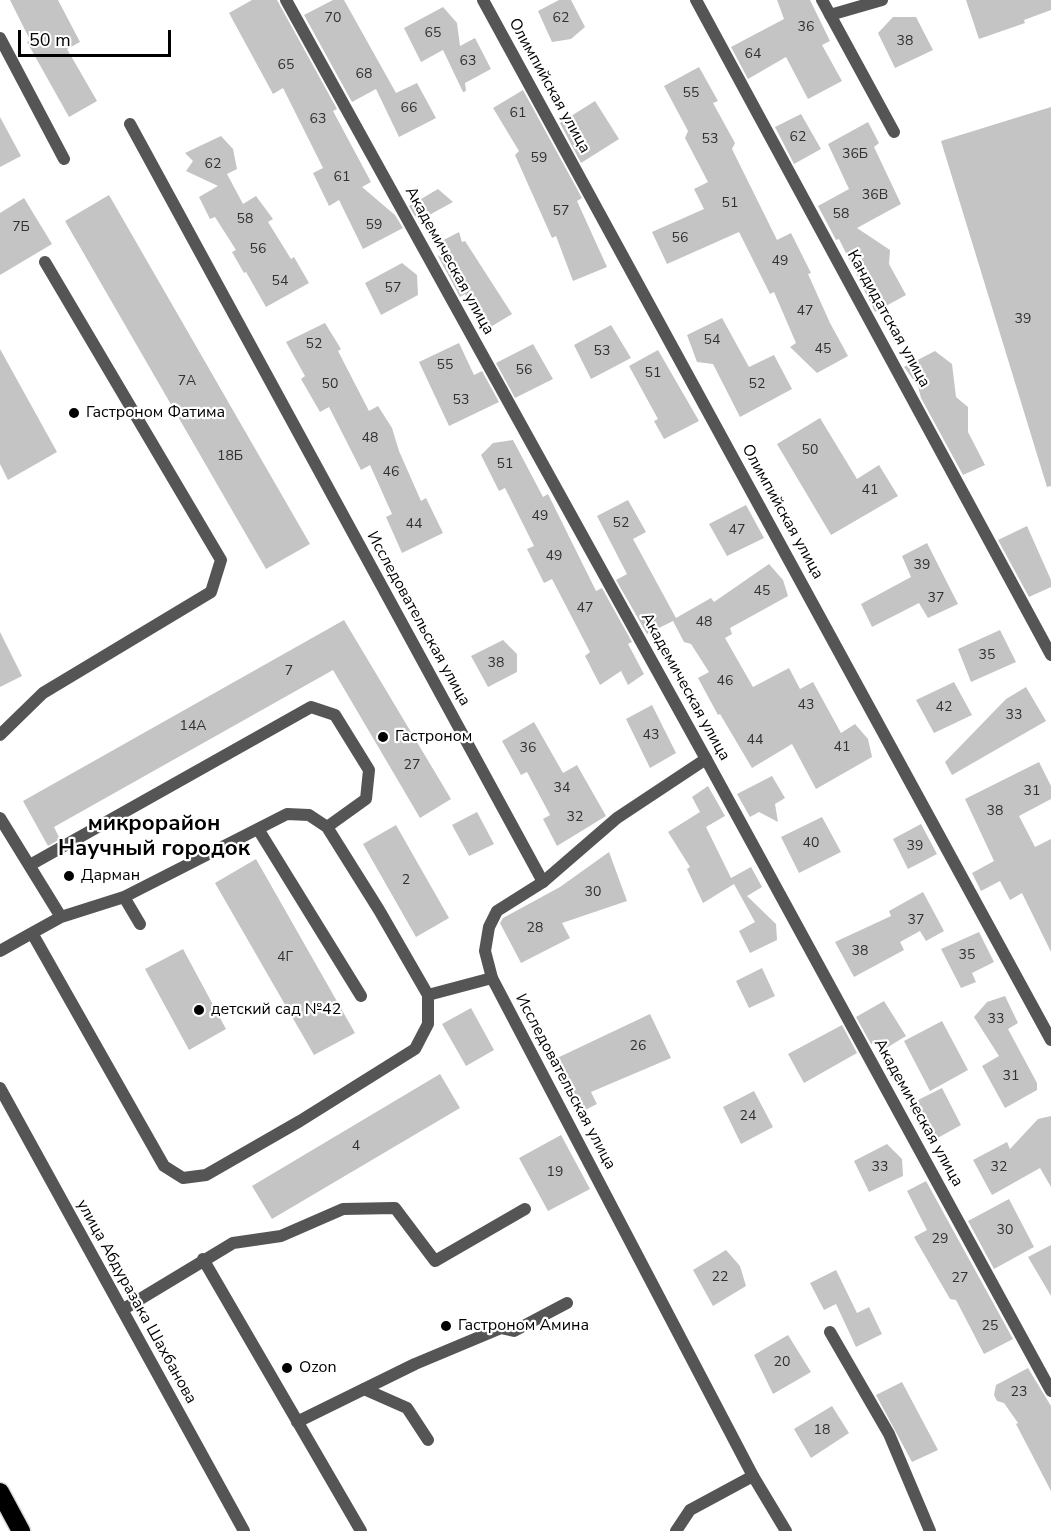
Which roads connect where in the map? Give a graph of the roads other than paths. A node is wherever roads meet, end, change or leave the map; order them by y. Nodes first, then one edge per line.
1 (285, 0) edge
2 (483, 0) edge
3 (696, 0) edge
4 (822, 0) edge
5 (882, 0) edge
6 (830, 15) junction
7 (0, 38) edge
8 (130, 124) dead end
9 (894, 132) dead end
10 (64, 159) dead end
11 (45, 262) dead end
12 (1051, 655) edge
13 (0, 735) edge
14 (706, 759) junction
15 (0, 818) edge
16 (327, 827) junction
17 (258, 829) junction
18 (30, 865) junction
19 (543, 882) junction
20 (124, 897) junction
21 (61, 917) junction
22 (140, 924) dead end
23 (32, 933) junction
24 (0, 951) edge
25 (492, 978) junction
26 (428, 995) junction
27 (361, 996) dead end
28 (1051, 1040) edge
29 (0, 1088) edge
30 (525, 1209) dead end
31 (203, 1259) junction
32 (567, 1303) dead end
33 (122, 1310) junction
34 (830, 1332) dead end
35 (364, 1389) junction
36 (1051, 1391) edge
37 (297, 1422) junction
38 (428, 1440) dead end
39 (753, 1476) junction
40 (0, 1492) edge
41 (21, 1531) edge
42 (244, 1531) edge
43 (361, 1531) edge
44 (676, 1531) edge
45 (786, 1531) edge
46 (930, 1531) edge

1 - 14 street, Академическая улица
2 - 28 street, Олимпийская улица
3 - 12 street, Кандидатская улица
4 - 6 street
5 - 6 street
6 - 9 street
7 - 10 street
8 - 19 street, Исследовательская улица
11 - 13 street
14 - 19 street
14 - 36 street, Академическая улица
15 - 18 street
16 - 17 street
16 - 18 street
16 - 26 street
17 - 20 street
17 - 27 street
18 - 21 street
19 - 25 street, Исследовательская улица
20 - 21 street
20 - 22 street
21 - 23 street
23 - 24 street
23 - 26 street
25 - 26 street
25 - 39 street, Исследовательская улица
29 - 33 street, улица Абдуразака Шахбанова
30 - 31 street
31 - 33 street
31 - 37 street
32 - 35 street
33 - 42 street, улица Абдуразака Шахбанова
34 - 46 street
35 - 37 street
35 - 38 street
37 - 43 street
39 - 44 street
39 - 45 street, Исследовательская улица
40 - 41 highway

